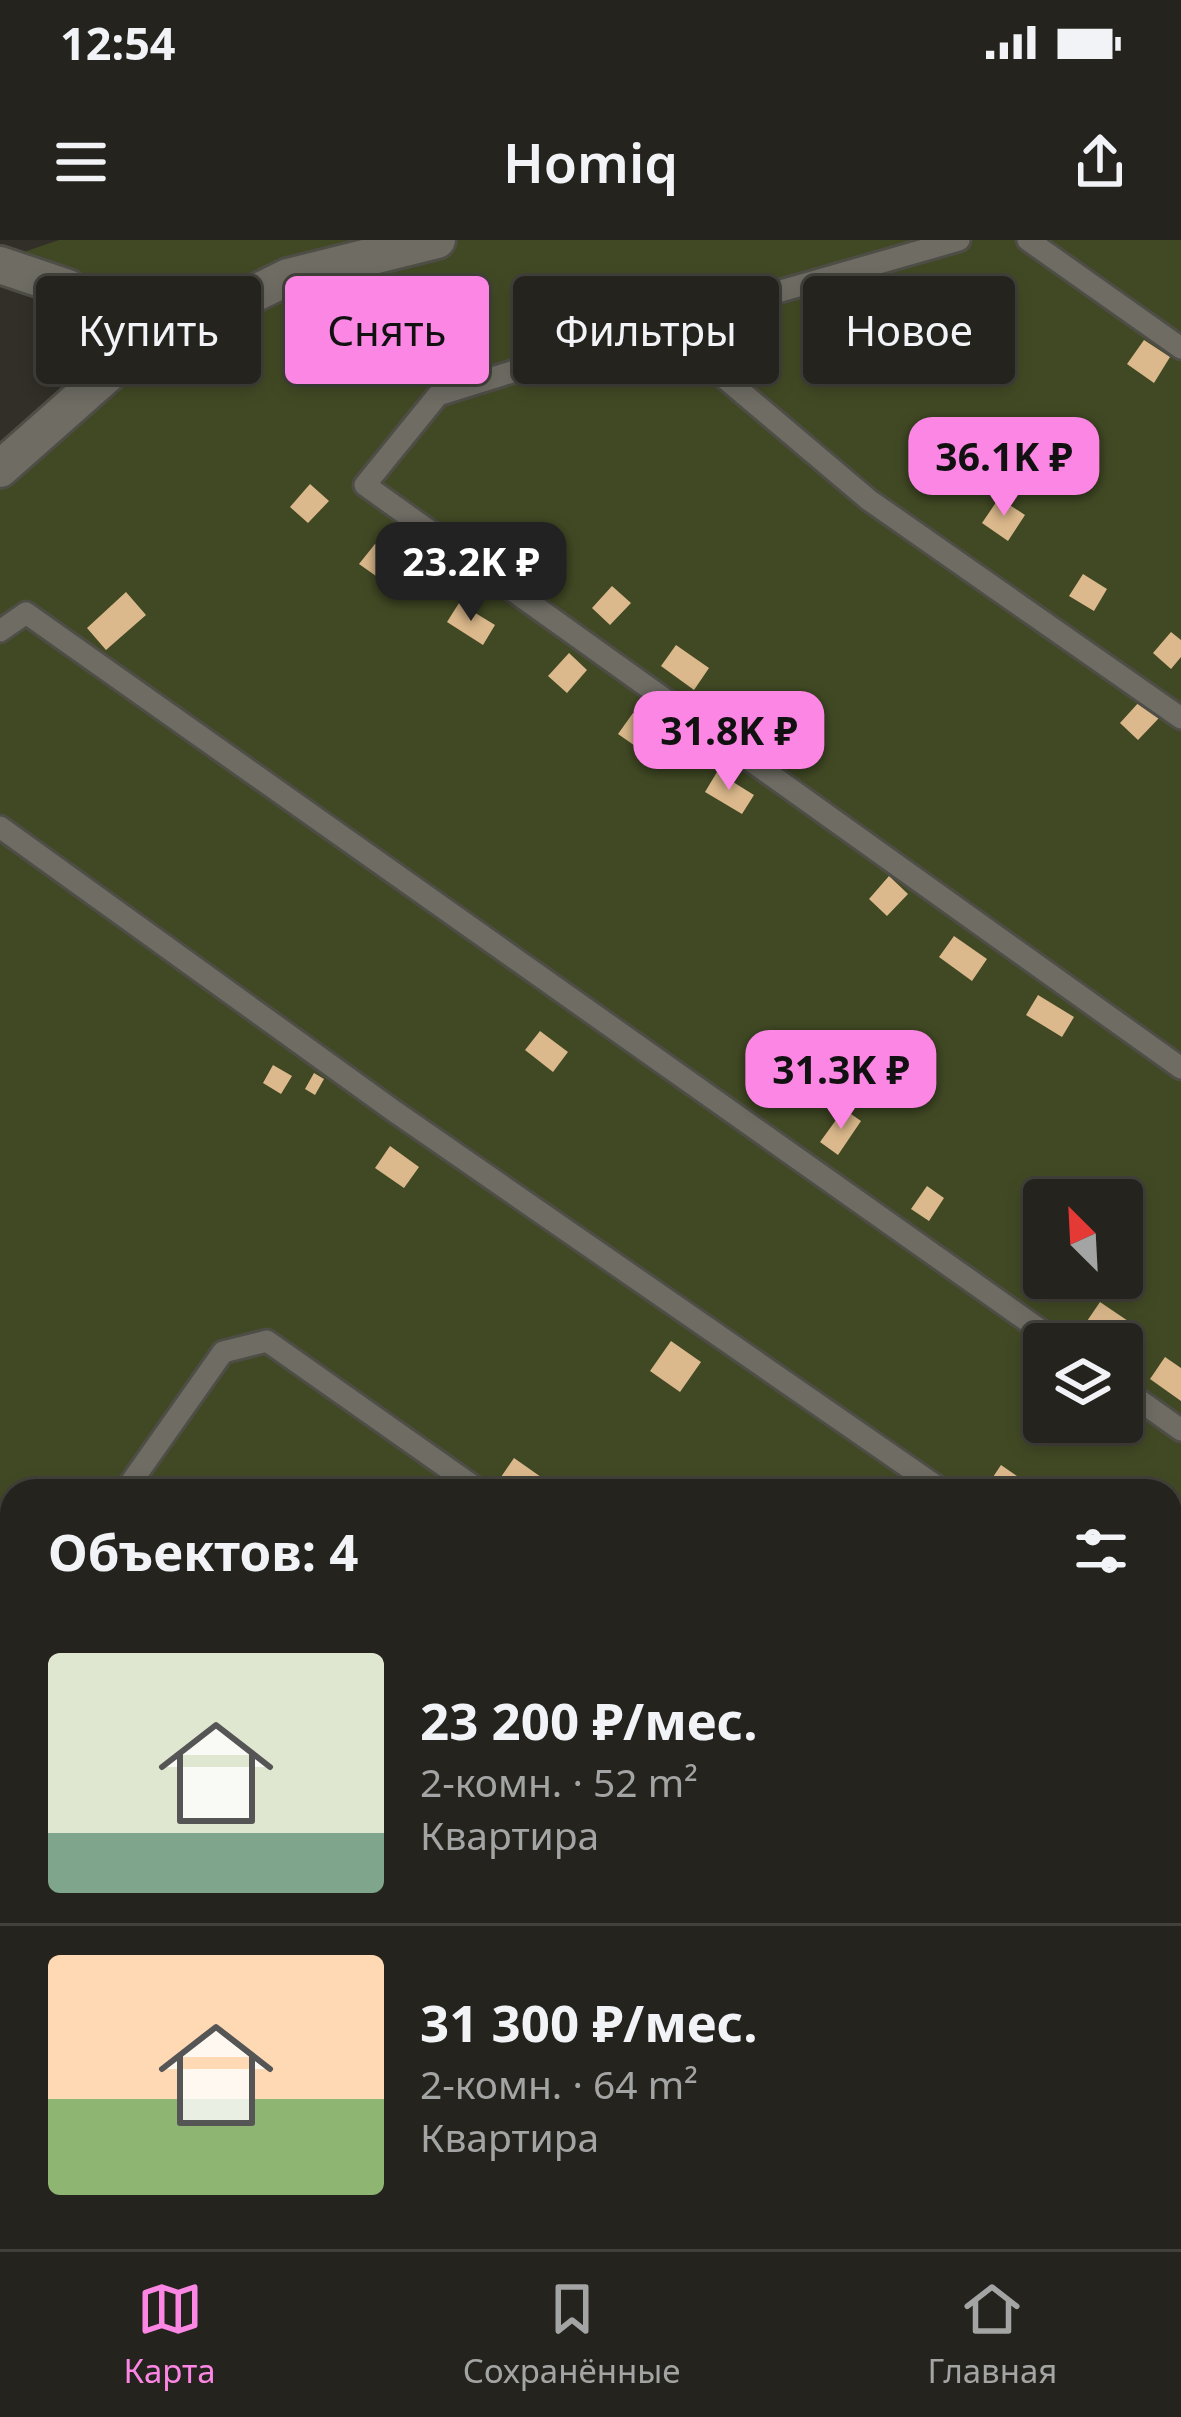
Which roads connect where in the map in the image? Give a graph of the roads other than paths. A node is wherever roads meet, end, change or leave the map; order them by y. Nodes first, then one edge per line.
1 (436, 240) edge
2 (958, 240) edge
3 (1028, 240) edge
4 (0, 265) edge
5 (36, 277) edge
6 (261, 290) edge
7 (779, 291) edge
8 (1181, 348) edge
9 (513, 372) edge
10 (96, 384) edge
11 (732, 384) edge
12 (0, 470) edge
13 (0, 631) edge
14 (1181, 718) edge
15 (0, 827) edge
16 (1181, 1068) edge
17 (1030, 1323) edge
18 (1143, 1403) edge
19 (1181, 1430) edge
20 (133, 1479) edge
21 (463, 1479) edge
22 (926, 1479) edge

1 - 6 street
2 - 7 lane
3 - 8 lane
4 - 5 street
9 - 16 lane
10 - 12 street
11 - 14 lane
13 - 17 lane
15 - 22 lane
18 - 19 lane
20 - 21 lane

